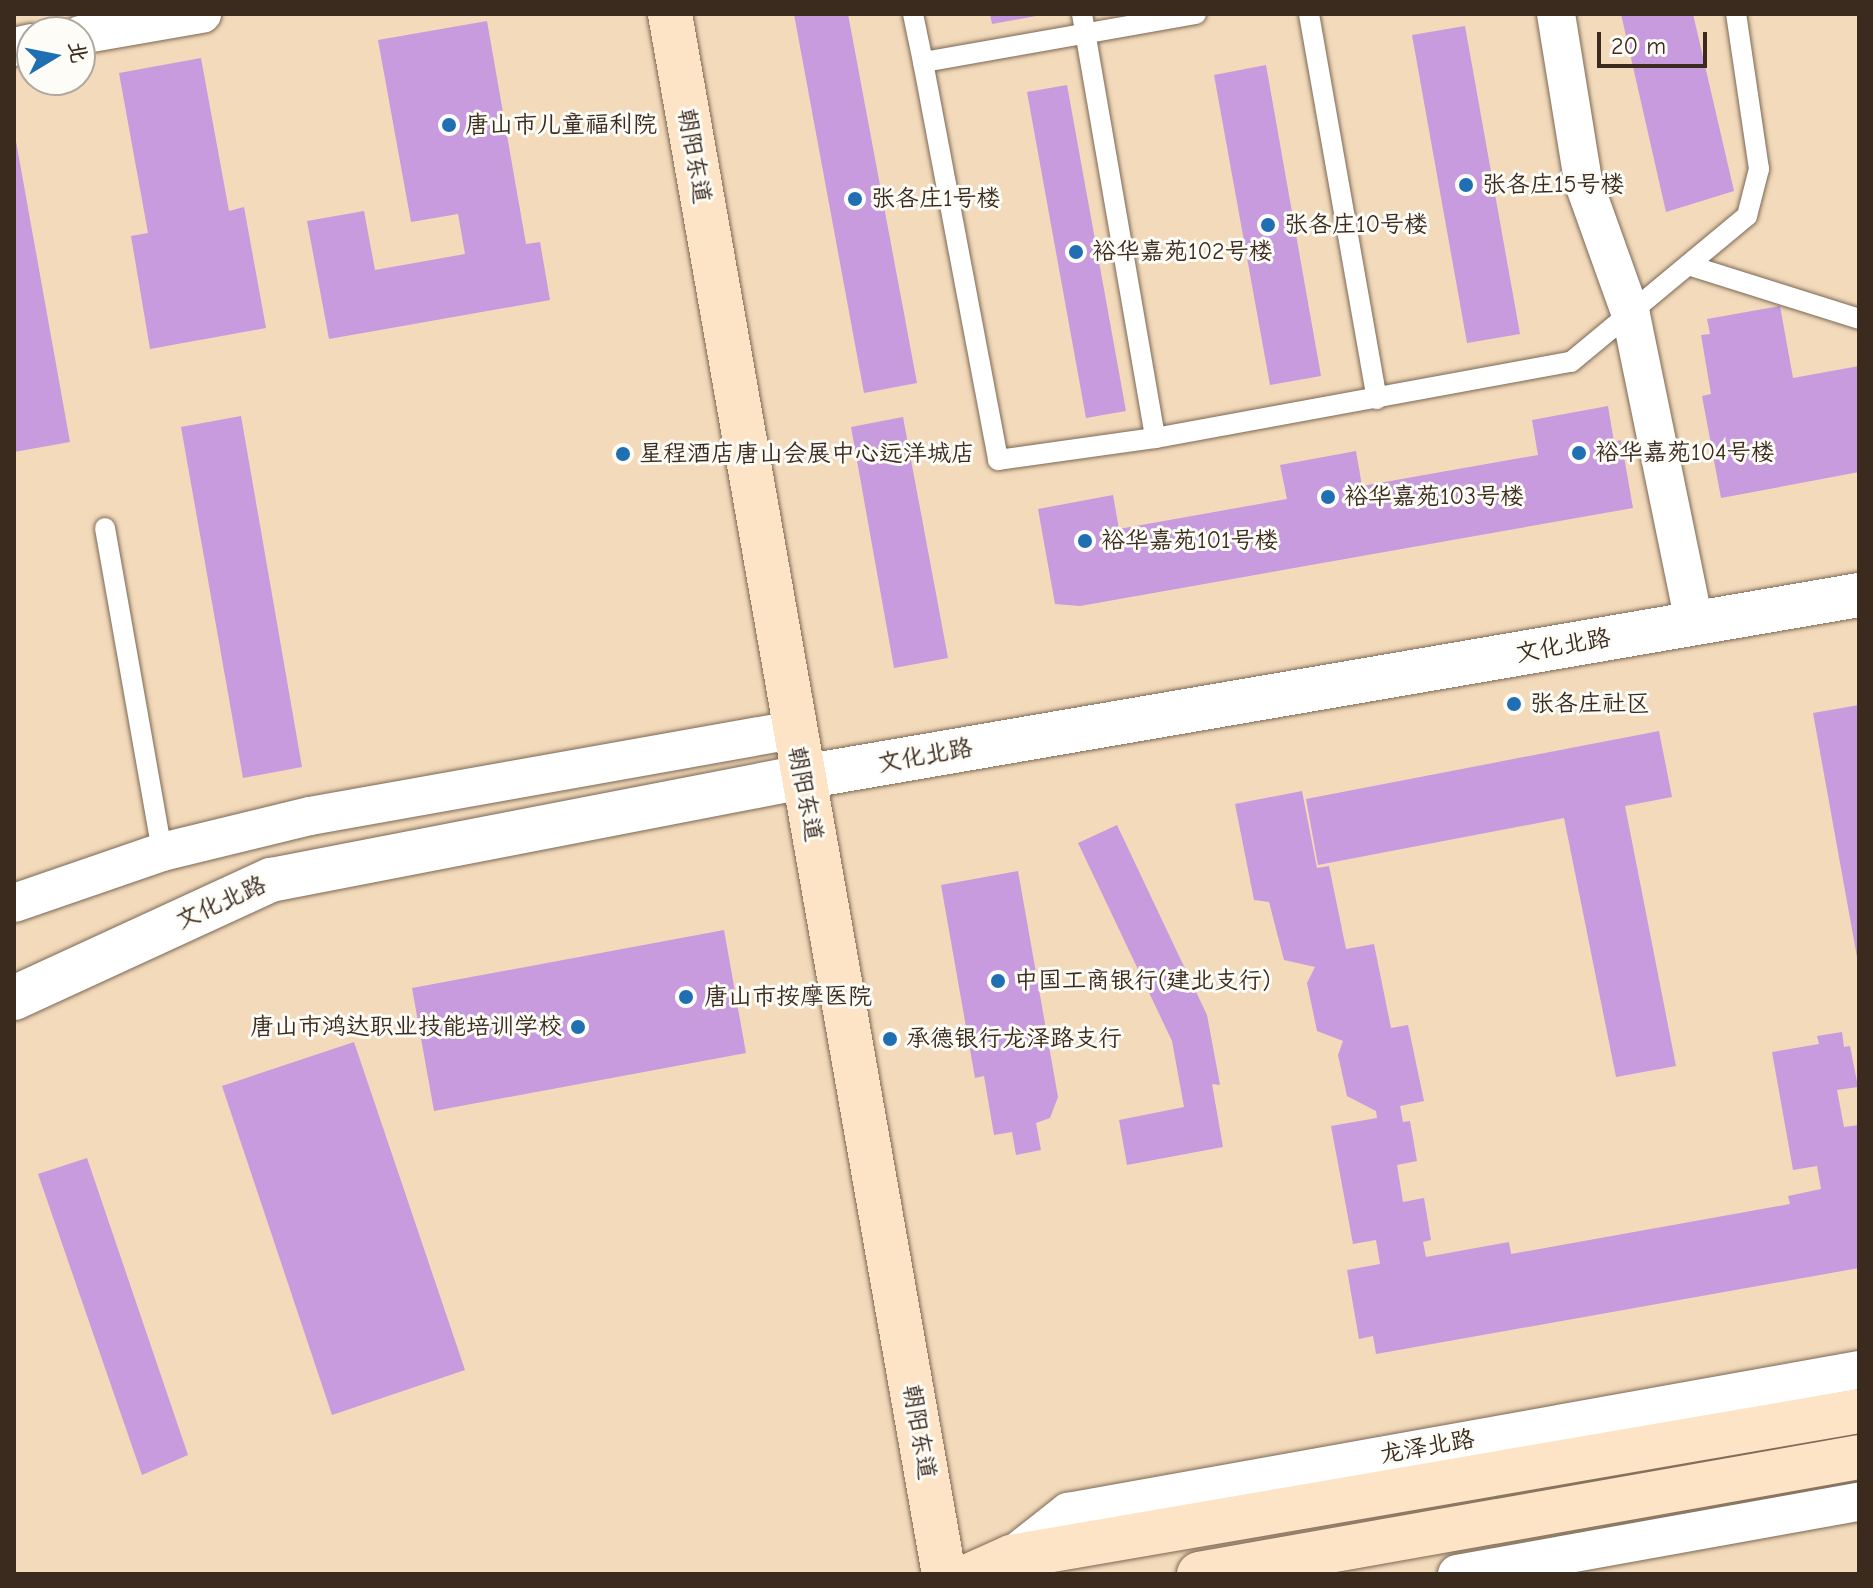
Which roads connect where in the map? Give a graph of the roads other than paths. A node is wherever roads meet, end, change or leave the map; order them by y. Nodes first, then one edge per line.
1 (202, 14) edge
2 (670, 14) edge
3 (913, 14) edge
4 (1196, 14) edge
5 (1309, 14) edge
6 (1556, 14) edge
7 (1736, 14) edge
8 (1083, 24) edge
9 (96, 32) edge
10 (923, 62) junction
11 (1688, 265) junction
12 (1631, 315) junction
13 (1859, 319) edge
14 (1377, 399) junction
15 (1155, 438) junction
16 (105, 528) dead end
17 (1859, 595) edge
18 (1694, 623) junction
19 (793, 730) junction
20 (803, 777) junction
21 (162, 852) junction
22 (14, 903) edge
23 (14, 998) edge
24 (1859, 1370) edge
25 (1859, 1411) edge
26 (1859, 1457) edge
27 (1859, 1502) edge
28 (992, 1566) edge
29 (944, 1574) edge
30 (1199, 1574) edge
31 (1457, 1574) edge

1 - 9 street
2 - 19 main road, 朝阳东道
3 - 10 lane
4 - 8 lane
5 - 14 lane
6 - 12 street
7 - 11 lane
8 - 10 lane
8 - 15 lane
10 - 15 lane
11 - 12 lane
11 - 13 lane
12 - 14 lane
12 - 18 street
14 - 15 lane
16 - 21 lane
17 - 18 street, 文化北路
18 - 20 street, 文化北路
19 - 20 main road, 朝阳东道
19 - 21 street
20 - 23 street, 文化北路
20 - 29 main road, 朝阳东道
21 - 22 street
24 - 28 street, 龙泽北路
25 - 28 main road, 龙泽北路
26 - 30 main road
27 - 31 street

